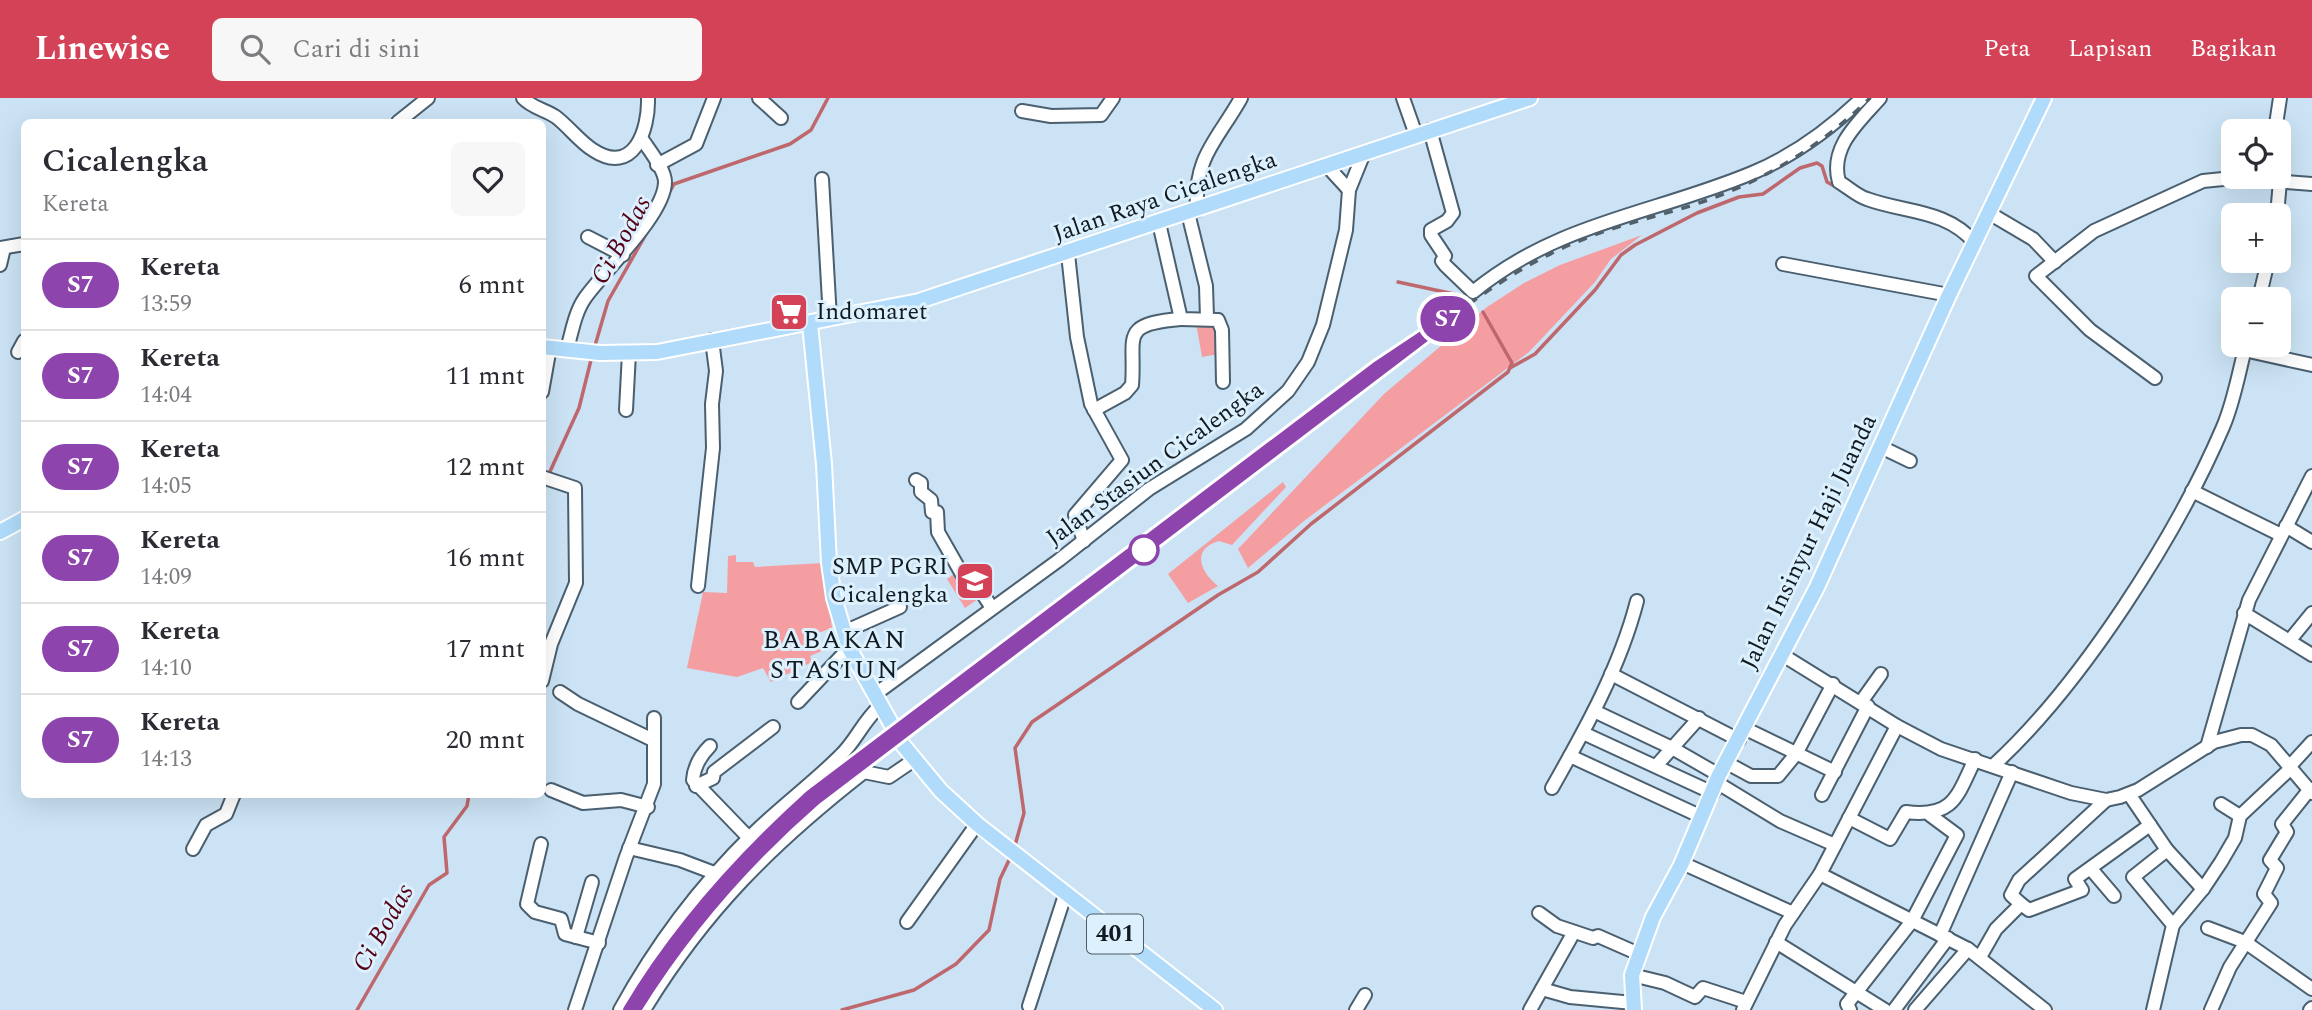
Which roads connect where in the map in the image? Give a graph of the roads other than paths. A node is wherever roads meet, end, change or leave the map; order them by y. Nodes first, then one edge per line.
1 (428, 98) edge
2 (523, 98) edge
3 (648, 98) edge
4 (714, 98) edge
5 (759, 98) edge
6 (1113, 98) edge
7 (1241, 98) edge
8 (1403, 98) edge
9 (1530, 98) edge
10 (1862, 98) edge
11 (1880, 98) edge
12 (2044, 98) edge
13 (2280, 98) edge
14 (1505, 102) edge
15 (1846, 104) edge
16 (1022, 111) dead end
17 (781, 118) dead end
18 (402, 119) edge
19 (2277, 119) edge
20 (1423, 132) junction
21 (642, 139) junction
22 (1364, 153) junction
23 (657, 165) junction
24 (1326, 166) junction
25 (822, 179) dead end
26 (2221, 180) edge
27 (2291, 182) edge
28 (2312, 184) edge
29 (1349, 190) junction
30 (1193, 211) junction
31 (1989, 213) junction
32 (1158, 223) junction
33 (588, 237) dead end
34 (1975, 243) junction
35 (21, 245) edge
36 (2, 248) edge
37 (1068, 254) junction
38 (623, 255) junction
39 (2055, 262) junction
40 (1783, 264) dead end
41 (0, 265) edge
42 (1949, 295) junction
43 (1207, 318) junction
44 (1181, 319) junction
45 (830, 320) junction
46 (810, 324) junction
47 (712, 340) junction
48 (546, 347) edge
49 (571, 349) junction
50 (629, 354) junction
51 (2242, 357) edge
52 (2282, 357) edge
53 (2312, 365) edge
54 (2155, 378) dead end
55 (1223, 382) dead end
56 (626, 410) dead end
57 (1094, 410) junction
58 (1881, 447) junction
59 (1910, 461) dead end
60 (2312, 475) edge
61 (546, 478) edge
62 (916, 480) dead end
63 (2192, 491) junction
64 (21, 521) edge
65 (2283, 530) junction
66 (0, 532) edge
67 (1084, 541) junction
68 (2312, 542) edge
69 (698, 586) dead end
70 (1637, 601) dead end
71 (900, 607) dead end
72 (992, 608) junction
73 (2244, 613) junction
74 (2312, 613) edge
75 (844, 632) junction
76 (2290, 640) junction
77 (849, 648) junction
78 (1781, 654) junction
79 (2312, 655) edge
80 (546, 665) edge
81 (1611, 674) junction
82 (1881, 674) dead end
83 (1833, 684) junction
84 (560, 692) dead end
85 (877, 701) junction
86 (798, 702) dead end
87 (1865, 704) junction
88 (1594, 711) junction
89 (653, 718) dead end
90 (1699, 718) junction
91 (1897, 726) junction
92 (773, 727) dead end
93 (1583, 733) junction
94 (1742, 734) junction
95 (653, 740) junction
96 (2312, 742) edge
97 (710, 746) dead end
98 (2207, 747) junction
99 (1672, 748) junction
100 (1796, 754) junction
101 (1570, 756) junction
102 (1975, 759) junction
103 (914, 760) junction
104 (1994, 765) junction
105 (1656, 766) junction
106 (2290, 768) junction
107 (1835, 772) junction
108 (2012, 772) junction
109 (1719, 778) junction
110 (696, 786) junction
111 (1552, 788) dead end
112 (551, 790) dead end
113 (2311, 791) edge
114 (2129, 794) junction
115 (1822, 795) dead end
116 (232, 798) edge
117 (2106, 800) junction
118 (2221, 804) dead end
119 (648, 807) junction
120 (1930, 815) junction
121 (1702, 817) junction
122 (2241, 817) junction
123 (1849, 818) junction
124 (977, 824) junction
125 (2150, 825) junction
126 (749, 838) junction
127 (541, 844) dead end
128 (1835, 845) junction
129 (629, 848) junction
130 (193, 849) dead end
131 (2167, 850) junction
132 (1682, 863) junction
133 (2091, 869) junction
134 (717, 874) junction
135 (1820, 874) junction
136 (592, 883) dead end
137 (2203, 889) junction
138 (1065, 894) junction
139 (2114, 896) dead end
140 (2021, 904) junction
141 (1539, 913) dead end
142 (1793, 913) junction
143 (1912, 920) junction
144 (908, 922) dead end
145 (2173, 925) junction
146 (2208, 928) dead end
147 (1574, 932) junction
148 (1944, 936) junction
149 (576, 937) junction
150 (1776, 942) junction
151 (2245, 942) junction
152 (599, 943) junction
153 (1968, 949) junction
154 (1639, 954) junction
155 (1980, 957) junction
156 (1632, 975) junction
157 (1542, 989) junction
158 (2312, 989) edge
159 (1857, 990) junction
160 (1365, 995) dead end
161 (1029, 1006) dead end
162 (1633, 1006) edge
163 (1744, 1006) edge
164 (575, 1010) edge
165 (620, 1010) edge
166 (644, 1010) edge
167 (1214, 1010) edge
168 (1356, 1010) edge
169 (1530, 1010) edge
170 (1850, 1010) edge
171 (1885, 1010) edge
172 (1894, 1010) edge
173 (1914, 1010) edge
174 (2045, 1010) edge
175 (2153, 1010) edge
176 (2211, 1010) edge

1 - 18 street
2 - 21 street
3 - 21 street
4 - 23 street
5 - 17 street
6 - 16 street
7 - 30 street
8 - 20 street
9 - 14 main road, Jalan Raya Cicalengka
10 - 15 street
11 - 34 street
12 - 31 main road, Jalan Insinyur Haji Juanda
13 - 19 street
14 - 20 main road, Jalan Raya Cicalengka
15 - 20 street
20 - 22 main road, Jalan Raya Cicalengka
21 - 23 street
22 - 24 main road, Jalan Raya Cicalengka
22 - 29 street, Jalan Stasiun Cicalengka
23 - 38 street
24 - 29 street
24 - 30 main road, Jalan Raya Cicalengka
25 - 45 street
26 - 39 street
27 - 28 street
29 - 67 street, Jalan Stasiun Cicalengka
30 - 32 main road, Jalan Raya Cicalengka
30 - 43 street
31 - 34 main road, Jalan Insinyur Haji Juanda
31 - 39 street
32 - 37 main road, Jalan Raya Cicalengka
32 - 44 street
33 - 38 street
34 - 42 main road, Jalan Insinyur Haji Juanda
35 - 36 street
36 - 41 street
37 - 45 main road, Jalan Raya Cicalengka
37 - 57 street
38 - 49 street
39 - 54 street
40 - 42 street
42 - 58 main road, Jalan Insinyur Haji Juanda
43 - 44 street
43 - 55 street
44 - 57 street
45 - 46 main road, Jalan Raya Cicalengka
46 - 47 main road, Jalan Raya Cicalengka
46 - 75 main road, 401
47 - 50 main road, Jalan Raya Cicalengka
47 - 69 street
48 - 49 main road, Jalan Raya Cicalengka
49 - 50 main road, Jalan Raya Cicalengka
50 - 56 street
51 - 63 street
52 - 53 street
57 - 67 street
58 - 59 street
58 - 78 main road, Jalan Insinyur Haji Juanda
60 - 65 street
61 - 80 street
62 - 72 street
63 - 65 street
63 - 104 street
64 - 66 main road
65 - 68 street
65 - 73 street
67 - 72 street, Jalan Stasiun Cicalengka
70 - 81 street
71 - 75 street
72 - 85 street, Jalan Stasiun Cicalengka
73 - 76 street
73 - 98 street
74 - 76 street
75 - 77 main road, 401
76 - 79 street
77 - 85 main road, 401
77 - 86 street
78 - 83 street
78 - 94 main road, Jalan Insinyur Haji Juanda
81 - 88 street
81 - 90 street
82 - 87 street
83 - 87 street
83 - 100 street
84 - 95 street
85 - 103 main road, 401
85 - 126 street, Jalan Stasiun Cicalengka
87 - 91 street
87 - 107 street
88 - 93 street
88 - 99 street
89 - 95 street
90 - 94 street
90 - 99 street
91 - 102 street
91 - 123 street
92 - 110 street
93 - 101 street
93 - 105 street
94 - 100 street
94 - 109 main road, Jalan Insinyur Haji Juanda
95 - 119 street
96 - 106 street
97 - 110 street
98 - 106 street
98 - 114 street
99 - 105 street
99 - 109 street
100 - 107 street
100 - 109 street
101 - 111 street
101 - 121 street
102 - 104 street
102 - 120 street
103 - 124 main road, 401
103 - 166 street
104 - 108 street
105 - 109 street
106 - 113 street
106 - 122 street
107 - 115 street
108 - 117 street
108 - 148 street
109 - 121 main road, Jalan Insinyur Haji Juanda
109 - 128 street
110 - 126 street
112 - 119 street
113 - 151 street
114 - 117 street
114 - 125 street
116 - 130 street
117 - 140 street
118 - 122 street
119 - 129 street
120 - 123 street
120 - 143 street
121 - 132 main road, Jalan Insinyur Haji Juanda
122 - 137 street
123 - 128 street
124 - 138 main road, 401
124 - 144 street
125 - 131 street
125 - 133 street
126 - 134 street, Jalan Stasiun Cicalengka
127 - 149 street
128 - 135 street
129 - 134 street
129 - 152 street
131 - 137 street
131 - 145 street
132 - 142 street
132 - 154 main road, Jalan Insinyur Haji Juanda
133 - 139 street
133 - 140 street
134 - 165 street, Jalan Stasiun Cicalengka
135 - 142 street
135 - 143 street
136 - 149 street
137 - 145 street
138 - 161 street
138 - 167 main road, 401
140 - 155 street
141 - 147 street
142 - 150 street
143 - 148 street
143 - 159 street
145 - 175 street
146 - 151 street
147 - 154 street
147 - 157 street
148 - 153 street
148 - 172 street
149 - 152 street
150 - 159 street
150 - 163 street
151 - 158 street
151 - 176 street
152 - 164 street
153 - 155 street
153 - 173 street
154 - 156 main road, Jalan Insinyur Haji Juanda
155 - 174 street
156 - 162 main road, Jalan Insinyur Haji Juanda
156 - 163 street
157 - 162 street
157 - 169 street
159 - 170 street
159 - 171 street
160 - 168 street

